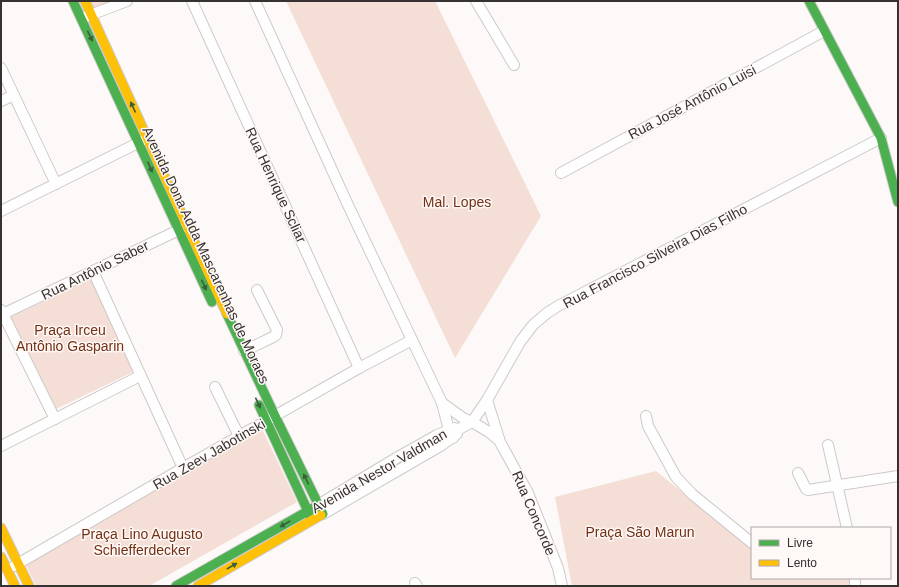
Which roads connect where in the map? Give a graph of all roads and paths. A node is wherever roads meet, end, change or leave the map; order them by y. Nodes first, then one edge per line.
1 (73, 1) edge
2 (85, 1) edge
3 (127, 1) edge
4 (192, 1) edge
5 (255, 1) edge
6 (476, 1) edge
7 (809, 1) edge
8 (91, 15) junction
9 (82, 19) junction
10 (824, 31) junction
11 (514, 65) dead end
12 (1, 68) edge
13 (14, 95) junction
14 (1, 101) edge
15 (881, 138) junction
16 (143, 140) junction
17 (561, 173) dead end
18 (56, 184) junction
19 (898, 202) edge
20 (1, 211) edge
21 (183, 228) junction
22 (93, 271) junction
23 (257, 290) dead end
24 (2, 312) edge
25 (217, 313) dead end
26 (412, 340) junction
27 (244, 351) junction
28 (359, 368) junction
29 (140, 376) junction
30 (216, 387) dead end
31 (254, 395) dead end
32 (487, 400) junction
33 (442, 403) junction
34 (646, 416) dead end
35 (55, 418) junction
36 (271, 419) junction
37 (472, 422) junction
38 (451, 434) junction
39 (239, 436) junction
40 (500, 442) junction
41 (828, 445) dead end
42 (1, 446) edge
43 (183, 468) junction
44 (798, 473) dead end
45 (898, 476) edge
46 (837, 485) junction
47 (321, 509) junction
48 (308, 511) junction
49 (312, 520) junction
50 (847, 527) edge
51 (1, 528) edge
52 (751, 542) edge
53 (1, 556) edge
54 (18, 563) junction
55 (7, 569) junction
56 (15, 586) edge
57 (29, 586) edge
58 (176, 586) edge
59 (198, 586) edge
60 (562, 586) edge

1 - 9 main road, Avenida Dona Adda Mascarenhas de Moraes
2 - 8 main road, Avenida Dona Adda Mascarenhas de Moraes
3 - 8 street
4 - 28 street, Rua Henrique Scliar
5 - 26 street
6 - 11 street
7 - 10 main road
8 - 9 street
16 -> 8 main road, Avenida Dona Adda Mascarenhas de Moraes
9 -> 16 main road, Avenida Dona Adda Mascarenhas de Moraes
10 - 15 main road
10 - 17 street, Rua José Antônio Luisi
12 - 13 street
13 - 14 street
13 - 18 street
15 - 19 main road
15 - 32 street, Rua Francisco Silveira Dias Filho
16 - 18 street
16 - 21 main road, Avenida Dona Adda Mascarenhas de Moraes
18 - 20 street
21 - 22 street, Rua Antônio Saber
21 -> 25 main road, Avenida Dona Adda Mascarenhas de Moraes
21 - 27 main road, Avenida Dona Adda Mascarenhas de Moraes
22 - 24 street, Rua Antônio Saber
22 - 29 street
23 - 27 street
24 - 35 street
26 - 28 street, Rua Zeev Jabotinski
26 - 33 street
27 - 36 main road, Avenida Dona Adda Mascarenhas de Moraes
28 - 36 street, Rua Zeev Jabotinski
29 - 35 street
29 - 43 street
30 - 39 street
31 -> 36 main road, Avenida Dona Adda Mascarenhas de Moraes
32 - 37 street, Rua Francisco Silveira Dias Filho
32 - 40 street, Rua Concorde
33 - 37 street, Rua Concorde
33 - 38 street
34 - 52 street
35 - 42 street
36 - 39 street, Rua Zeev Jabotinski
47 -> 36 main road, Avenida Dona Adda Mascarenhas de Moraes
36 - 48 main road, Avenida Dona Adda Mascarenhas de Moraes
37 - 38 street, Avenida Nestor Valdman
37 - 40 street, Rua Concorde
38 - 47 street, Avenida Nestor Valdman
39 - 43 street, Rua Zeev Jabotinski
40 - 60 street, Rua Concorde
41 - 46 street
43 - 54 street, Rua Zeev Jabotinski
44 - 46 street
45 - 46 street
46 - 50 street
47 - 48 main road, Avenida Nestor Valdman
47 - 49 main road, Avenida Nestor Valdman
48 - 49 main road, Avenida Dona Adda Mascarenhas de Moraes
48 -> 58 main road, Avenida Nestor Valdman
59 -> 49 main road, Avenida Nestor Valdman
51 - 54 main road
53 - 55 main road
54 - 55 street, Rua Zeev Jabotinski
54 - 57 main road
55 - 56 main road

